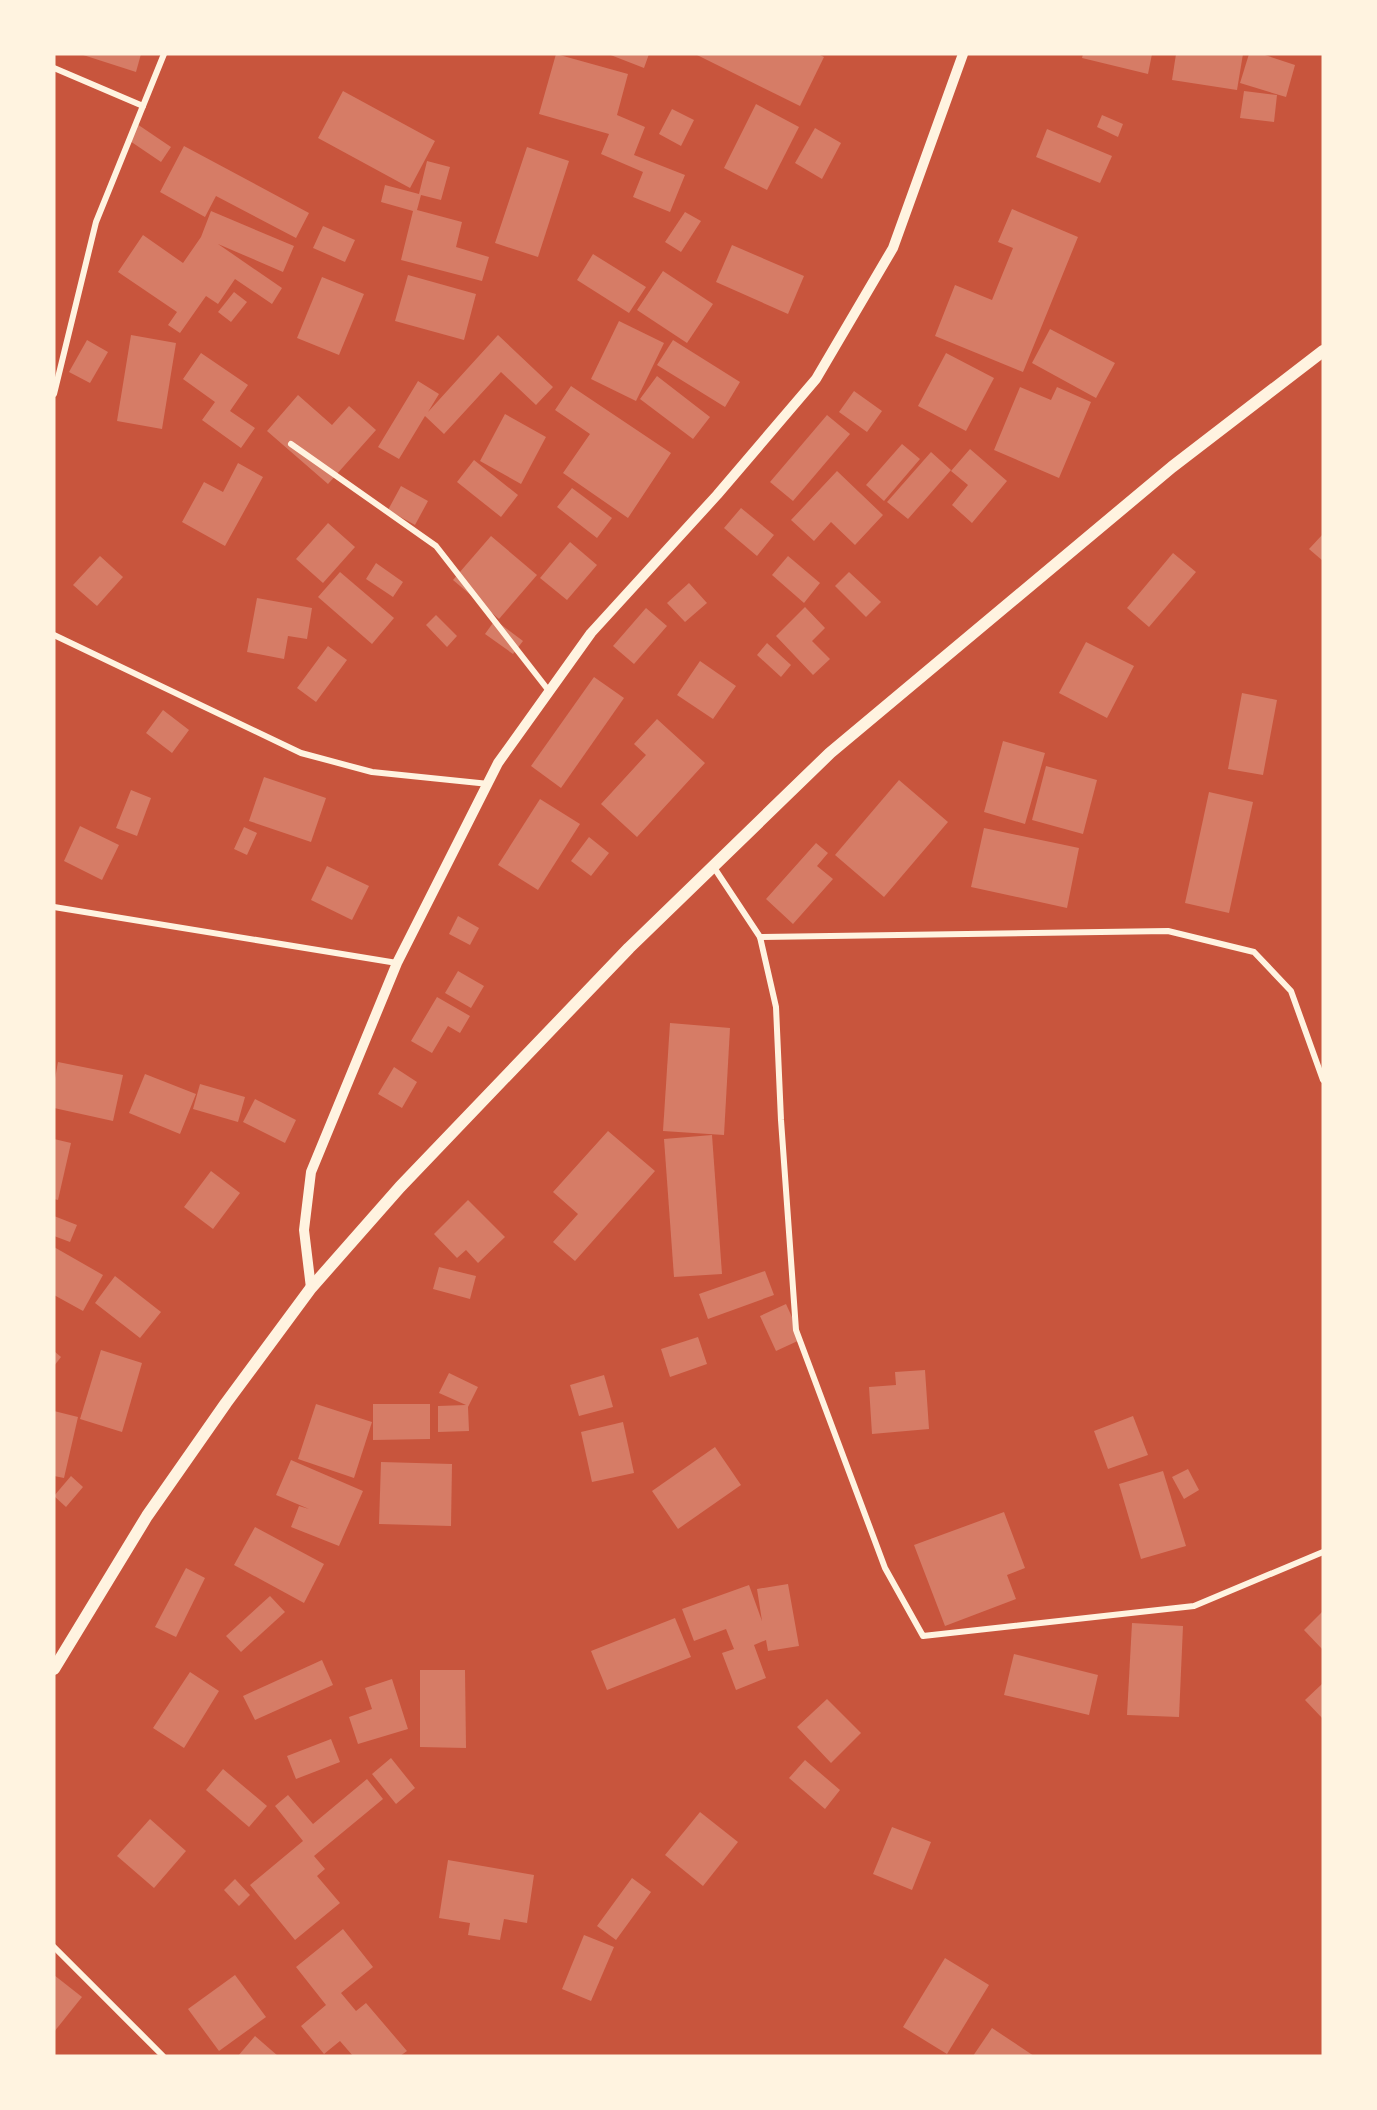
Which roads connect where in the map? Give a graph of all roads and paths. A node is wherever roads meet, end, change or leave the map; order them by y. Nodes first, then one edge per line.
1 (164, 54) edge
2 (963, 54) edge
3 (54, 68) edge
4 (143, 106) junction
5 (1323, 351) edge
6 (54, 394) edge
7 (291, 444) dead end
8 (54, 635) edge
9 (549, 692) junction
10 (489, 784) junction
11 (713, 866) junction
12 (54, 907) edge
13 (760, 937) junction
14 (397, 963) junction
15 (1323, 1080) edge
16 (311, 1288) junction
17 (1323, 1552) edge
18 (54, 1669) edge
19 (54, 1947) edge
20 (163, 2056) edge

1 - 4 street
2 - 9 street
3 - 4 street
4 - 6 street
5 - 11 main road
7 - 9 street
8 - 10 street
9 - 10 street
10 - 14 street
11 - 13 street
11 - 16 main road
12 - 14 street
13 - 15 street
13 - 17 street
14 - 16 street
16 - 18 main road
19 - 20 street

